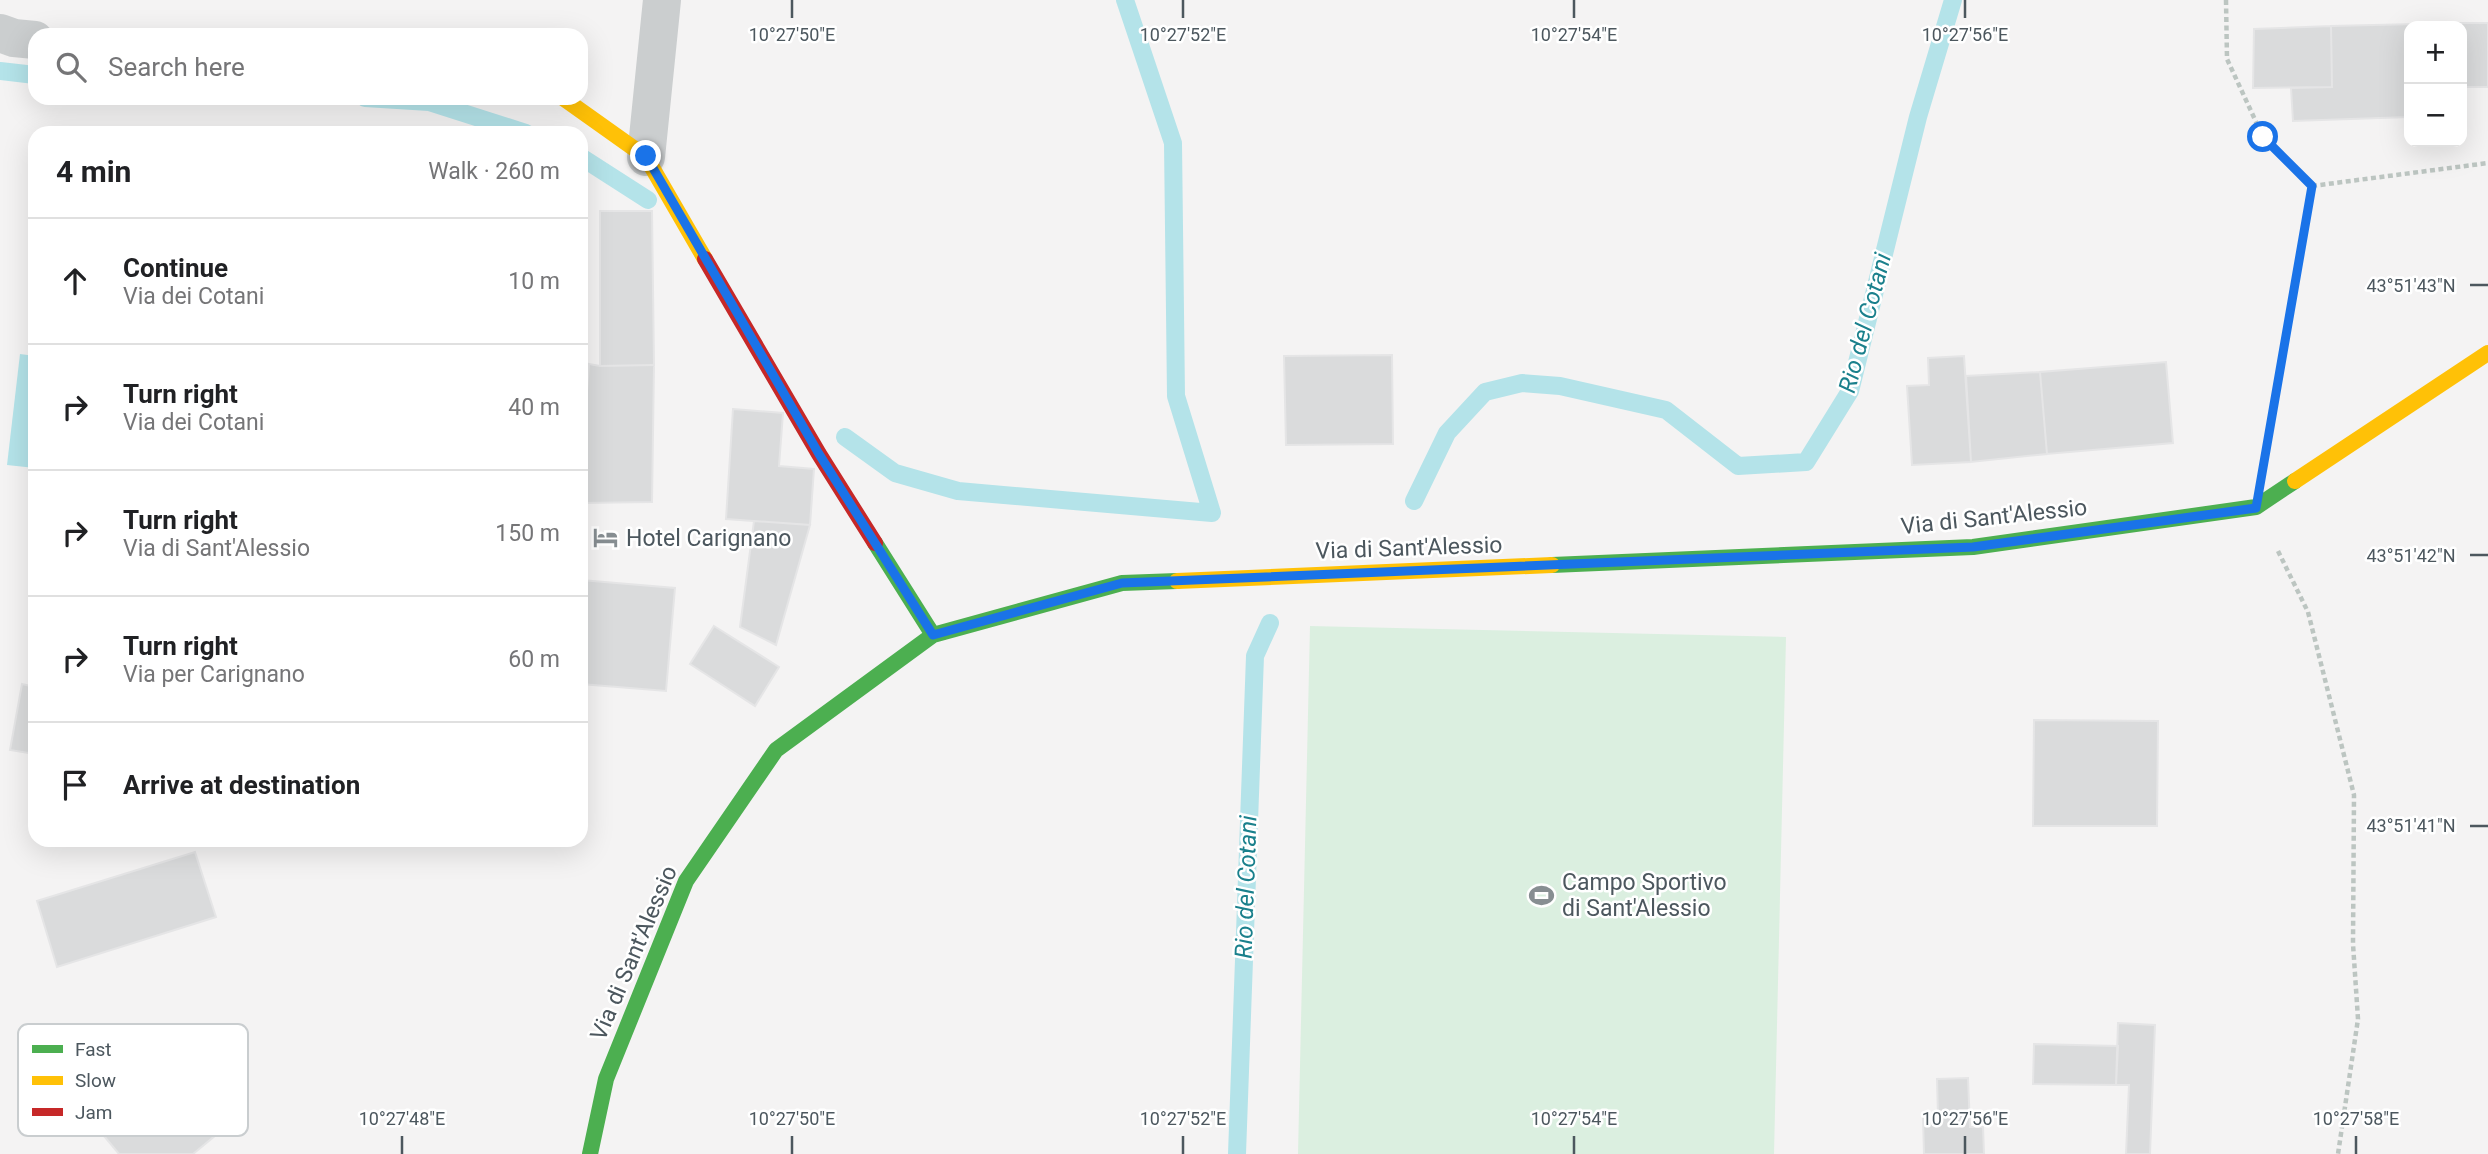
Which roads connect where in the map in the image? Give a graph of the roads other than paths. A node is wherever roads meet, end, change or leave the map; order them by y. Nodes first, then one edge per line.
1 (662, 0) edge
2 (0, 33) edge
3 (28, 39) edge
4 (573, 105) edge
5 (646, 156) junction
6 (2488, 354) edge
7 (933, 635) junction
8 (590, 1154) edge

1 - 5 street
2 - 3 street
4 - 5 street
5 - 7 street
6 - 7 street, Via di Sant'Alessio
7 - 8 street, Via di Sant'Alessio

